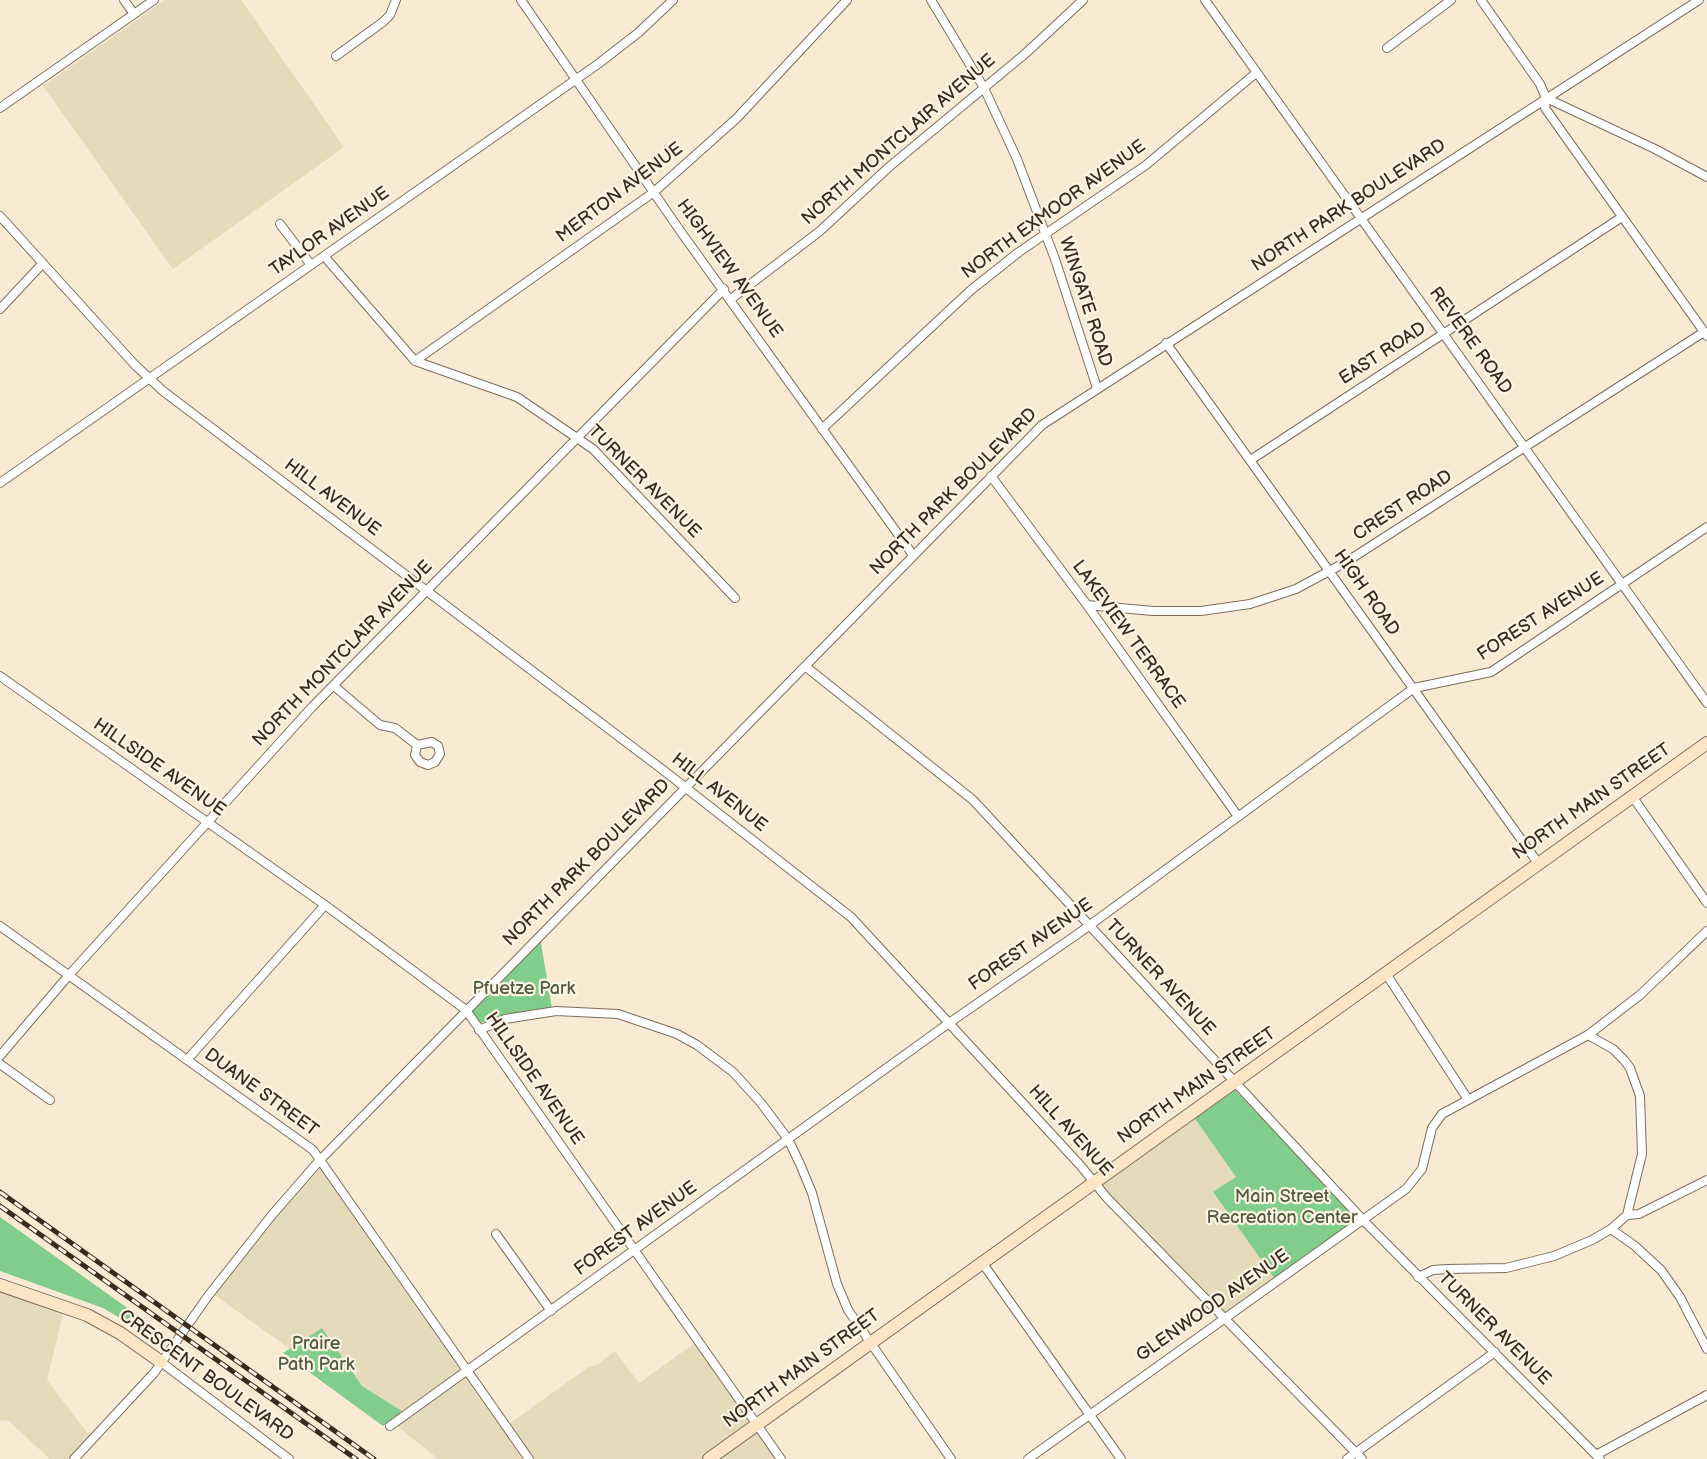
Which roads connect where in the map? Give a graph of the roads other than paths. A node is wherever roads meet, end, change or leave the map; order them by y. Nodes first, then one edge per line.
1 (124, 0) edge
2 (154, 0) edge
3 (396, 0) edge
4 (521, 0) edge
5 (673, 0) edge
6 (847, 0) edge
7 (931, 0) edge
8 (1083, 0) edge
9 (1205, 0) edge
10 (1451, 0) edge
11 (1481, 0) edge
12 (1699, 0) edge
13 (134, 14) junction
14 (1387, 48) dead end
15 (336, 56) dead end
16 (1256, 73) junction
17 (577, 79) junction
18 (984, 88) junction
19 (1546, 98) junction
20 (0, 108) edge
21 (1707, 177) edge
22 (654, 192) junction
23 (0, 216) edge
24 (1622, 217) junction
25 (1360, 218) junction
26 (279, 224) dead end
27 (1046, 234) junction
28 (324, 256) junction
29 (43, 264) junction
30 (311, 265) junction
31 (724, 289) junction
32 (731, 299) junction
33 (0, 309) edge
34 (1444, 333) junction
35 (1705, 334) edge
36 (1166, 343) junction
37 (415, 361) junction
38 (149, 378) junction
39 (1097, 388) junction
40 (822, 429) junction
41 (577, 438) junction
42 (1525, 447) junction
43 (1252, 459) junction
44 (991, 476) junction
45 (0, 483) edge
46 (1707, 527) edge
47 (913, 555) junction
48 (1331, 571) junction
49 (1622, 584) junction
50 (428, 591) junction
51 (735, 598) dead end
52 (1087, 605) junction
53 (806, 666) junction
54 (0, 676) edge
55 (334, 686) junction
56 (1414, 688) junction
57 (1707, 703) edge
58 (1707, 743) edge
59 (417, 745) dead end
60 (685, 788) junction
61 (1632, 796) junction
62 (1237, 815) junction
63 (207, 822) junction
64 (1538, 863) junction
65 (1707, 903) edge
66 (325, 905) junction
67 (1088, 926) junction
68 (0, 927) edge
69 (1707, 931) edge
70 (1385, 972) junction
71 (69, 975) junction
72 (466, 1010) junction
73 (949, 1023) junction
74 (479, 1030) junction
75 (1588, 1035) junction
76 (0, 1056) edge
77 (187, 1060) junction
78 (0, 1064) edge
79 (1234, 1083) junction
80 (1467, 1098) junction
81 (50, 1100) dead end
82 (788, 1139) junction
83 (319, 1161) junction
84 (1707, 1180) edge
85 (1094, 1181) junction
86 (1627, 1215) junction
87 (1364, 1220) junction
88 (1611, 1229) junction
89 (496, 1233) dead end
90 (634, 1251) junction
91 (981, 1261) junction
92 (1418, 1277) junction
93 (0, 1285) edge
94 (551, 1311) junction
95 (1224, 1318) junction
96 (869, 1342) junction
97 (1707, 1348) edge
98 (1495, 1352) junction
99 (161, 1362) junction
100 (467, 1371) junction
101 (1707, 1395) edge
102 (1090, 1415) junction
103 (757, 1425) junction
104 (390, 1426) dead end
105 (1359, 1456) edge
106 (1598, 1457) edge
107 (74, 1459) edge
108 (289, 1459) edge
109 (529, 1459) edge
110 (709, 1459) edge
111 (781, 1459) edge
112 (951, 1459) edge
113 (1028, 1459) edge
114 (1121, 1459) edge
115 (1347, 1459) edge

1 - 13 street
2 - 13 street
3 - 15 street
4 - 17 street, HIGHVIEW AVENUE
5 - 17 street, TAYLOR AVENUE
6 - 22 street, MERTON AVENUE
7 - 18 street, WINGATE ROAD
8 - 18 street, NORTH MONTCLAIR AVENUE
9 - 16 street, REVERE ROAD
10 - 14 street
11 - 19 street
12 - 19 street, NORTH PARK BOULEVARD
13 - 20 street
16 - 25 street, REVERE ROAD
16 - 27 street, NORTH EXMOOR AVENUE
17 - 22 street, HIGHVIEW AVENUE
17 - 28 street, TAYLOR AVENUE
18 - 27 street, WINGATE ROAD
18 - 32 street, NORTH MONTCLAIR AVENUE
19 - 21 street
19 - 24 street
19 - 25 street, NORTH PARK BOULEVARD
22 - 31 street, HIGHVIEW AVENUE
22 - 37 street, MERTON AVENUE
23 - 29 street, HILL AVENUE
24 - 34 street, EAST ROAD
24 - 35 street
25 - 34 street, REVERE ROAD
25 - 36 street, NORTH PARK BOULEVARD
26 - 30 street
27 - 39 street, WINGATE ROAD
27 - 40 street, NORTH EXMOOR AVENUE
28 - 30 street, TAYLOR AVENUE
28 - 37 street, TURNER AVENUE
29 - 33 street
29 - 38 street, HILL AVENUE
30 - 38 street, TAYLOR AVENUE
31 - 32 street, HIGHVIEW AVENUE
31 - 41 street, NORTH MONTCLAIR AVENUE
32 - 40 street, HIGHVIEW AVENUE
34 - 42 street, REVERE ROAD
34 - 43 street, EAST ROAD
35 - 42 street, CREST ROAD
36 - 39 street, NORTH PARK BOULEVARD
36 - 43 street, HIGH ROAD
37 - 41 street, TURNER AVENUE
38 - 45 street, TAYLOR AVENUE
38 - 50 street, HILL AVENUE
39 - 44 street, NORTH PARK BOULEVARD
40 - 47 street, HIGHVIEW AVENUE
41 - 50 street, NORTH MONTCLAIR AVENUE
41 - 51 street, TURNER AVENUE
42 - 48 street, CREST ROAD
42 - 49 street, REVERE ROAD
43 - 48 street, HIGH ROAD
44 - 47 street, NORTH PARK BOULEVARD
44 - 52 street, LAKEVIEW TERRACE
46 - 49 street, FOREST AVENUE
47 - 53 street, NORTH PARK BOULEVARD
48 - 52 street, CREST ROAD
48 - 56 street, HIGH ROAD
49 - 56 street, FOREST AVENUE
49 - 57 street, REVERE ROAD
50 - 55 street, NORTH MONTCLAIR AVENUE
50 - 60 street, HILL AVENUE
52 - 62 street, LAKEVIEW TERRACE
53 - 60 street, NORTH PARK BOULEVARD
53 - 67 street, TURNER AVENUE
54 - 63 street, HILLSIDE AVENUE
55 - 59 street
55 - 63 street, NORTH MONTCLAIR AVENUE
56 - 62 street, FOREST AVENUE
56 - 64 street, HIGH ROAD
58 - 61 street, NORTH MAIN STREET
60 - 72 street, NORTH PARK BOULEVARD
60 - 73 street, HILL AVENUE
61 - 64 street, NORTH MAIN STREET
61 - 65 street
62 - 67 street, FOREST AVENUE
63 - 66 street, HILLSIDE AVENUE
63 - 71 street, NORTH MONTCLAIR AVENUE
64 - 70 street, NORTH MAIN STREET
66 - 72 street, HILLSIDE AVENUE
66 - 77 street
67 - 73 street, FOREST AVENUE
67 - 79 street, TURNER AVENUE
68 - 71 street, DUANE STREET
69 - 75 street, GLENWOOD AVENUE
70 - 79 street, NORTH MAIN STREET
70 - 80 street
71 - 76 street, NORTH MONTCLAIR AVENUE
71 - 77 street, DUANE STREET
72 - 74 street, HILLSIDE AVENUE
72 - 83 street, NORTH PARK BOULEVARD
73 - 82 street, FOREST AVENUE
73 - 85 street, HILL AVENUE
74 - 82 street
74 - 90 street, HILLSIDE AVENUE
75 - 80 street, GLENWOOD AVENUE
75 - 86 street
77 - 83 street, DUANE STREET
78 - 81 street
79 - 85 street, NORTH MAIN STREET
79 - 87 street, TURNER AVENUE
80 - 87 street, GLENWOOD AVENUE
82 - 90 street, FOREST AVENUE
82 - 96 street
83 - 99 street
83 - 100 street, DUANE STREET
84 - 86 street
85 - 91 street, NORTH MAIN STREET
85 - 95 street, HILL AVENUE
86 - 88 street
87 - 92 street, TURNER AVENUE
87 - 95 street, GLENWOOD AVENUE
88 - 92 street
88 - 97 street
89 - 94 street
90 - 94 street, FOREST AVENUE
90 - 103 street, HILLSIDE AVENUE
91 - 96 street, NORTH MAIN STREET
91 - 102 street
92 - 98 street, TURNER AVENUE
93 - 99 street, CRESCENT BOULEVARD
94 - 100 street, FOREST AVENUE
95 - 102 street, GLENWOOD AVENUE
95 - 105 street, HILL AVENUE
96 - 103 street, NORTH MAIN STREET
96 - 112 street
98 - 105 street
98 - 106 street, TURNER AVENUE
99 - 107 street
99 - 108 street, CRESCENT BOULEVARD
100 - 104 street, FOREST AVENUE
100 - 109 street, DUANE STREET
101 - 106 street
102 - 113 street, GLENWOOD AVENUE
102 - 114 street
103 - 110 street, NORTH MAIN STREET
103 - 111 street, HILLSIDE AVENUE
105 - 115 street

